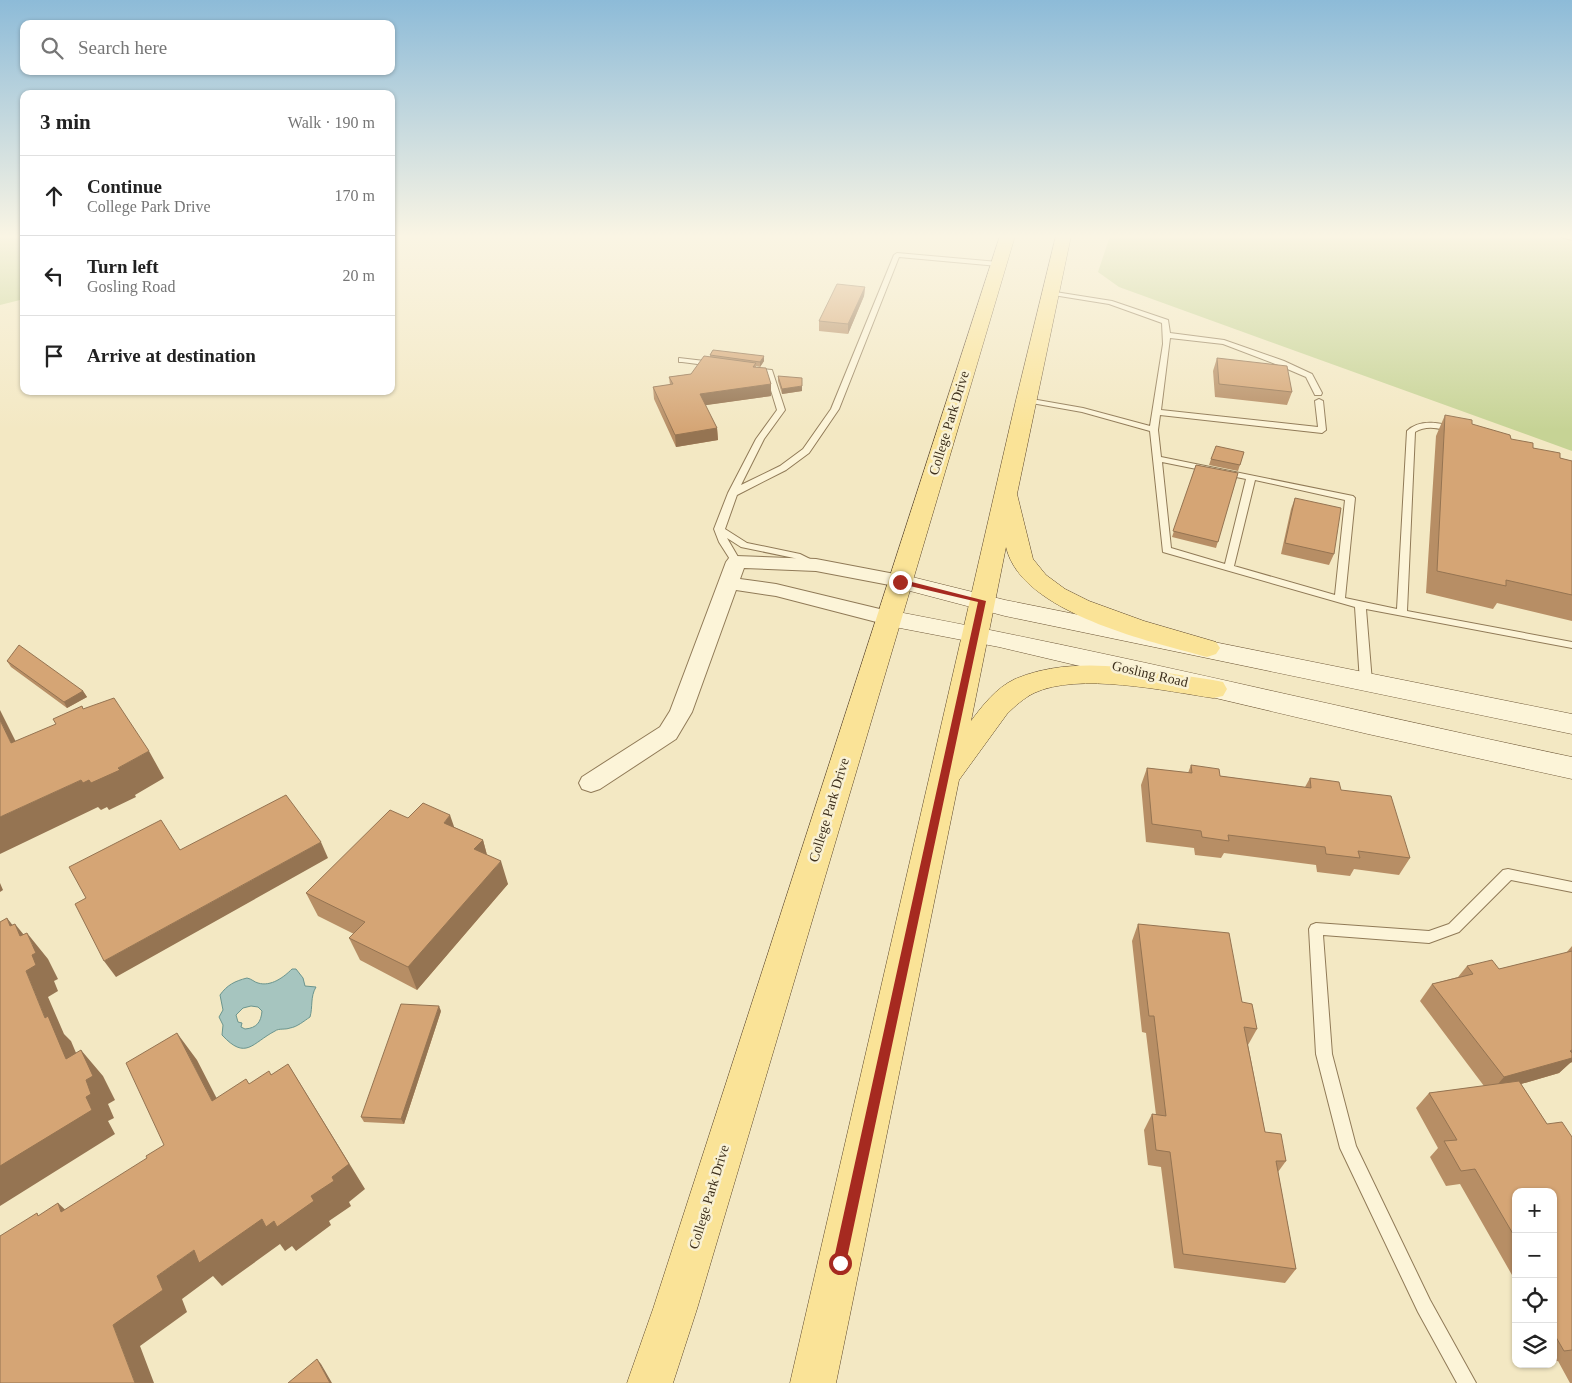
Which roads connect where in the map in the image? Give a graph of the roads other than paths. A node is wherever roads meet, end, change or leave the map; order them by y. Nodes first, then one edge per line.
1 (879, 301) edge
2 (987, 301) edge
3 (1047, 301) edge
4 (1100, 301) edge
5 (1166, 335) junction
6 (682, 360) dead end
7 (721, 365) edge
8 (740, 368) edge
9 (1026, 400) junction
10 (1157, 412) junction
11 (1154, 430) junction
12 (1463, 434) edge
13 (1157, 459) junction
14 (1251, 477) junction
15 (1006, 490) junction
16 (733, 493) junction
17 (719, 530) junction
18 (816, 565) junction
19 (1229, 568) junction
20 (732, 573) junction
21 (900, 582) junction
22 (1340, 599) junction
23 (982, 601) junction
24 (1360, 604) junction
25 (1402, 612) junction
26 (888, 618) junction
27 (975, 634) junction
28 (1572, 645) edge
29 (1207, 648) junction
30 (1366, 682) junction
31 (1213, 688) junction
32 (1572, 724) edge
33 (1572, 768) edge
34 (943, 782) junction
35 (592, 783) dead end
36 (1572, 887) edge
37 (650, 1383) edge
38 (813, 1383) edge
39 (1467, 1383) edge

1 - 16 lane
2 - 21 main road, College Park Drive
3 - 9 main road
4 - 5 lane
5 - 10 lane
5 - 10 lane
6 - 7 lane
8 - 16 lane
9 - 11 lane
9 - 15 main road
10 - 11 lane
11 - 13 lane
12 - 25 lane
13 - 14 lane
13 - 19 lane
14 - 19 lane
14 - 22 lane
15 - 23 main road
15 - 29 main road
16 - 17 lane
17 - 18 lane
17 - 20 lane
18 - 20 street
18 - 21 street
19 - 22 lane
20 - 26 street, Gosling Road
20 - 35 street
21 - 23 main road
21 - 26 main road, College Park Drive
22 - 24 lane
23 - 27 main road
23 - 29 main road
24 - 25 lane
24 - 30 lane
25 - 28 lane
26 - 27 main road, Gosling Road
26 - 37 main road, College Park Drive
27 - 31 main road, Gosling Road
27 - 34 main road
29 - 30 main road
30 - 32 main road
31 - 33 main road, Gosling Road
31 - 34 main road
34 - 38 main road
36 - 39 lane

